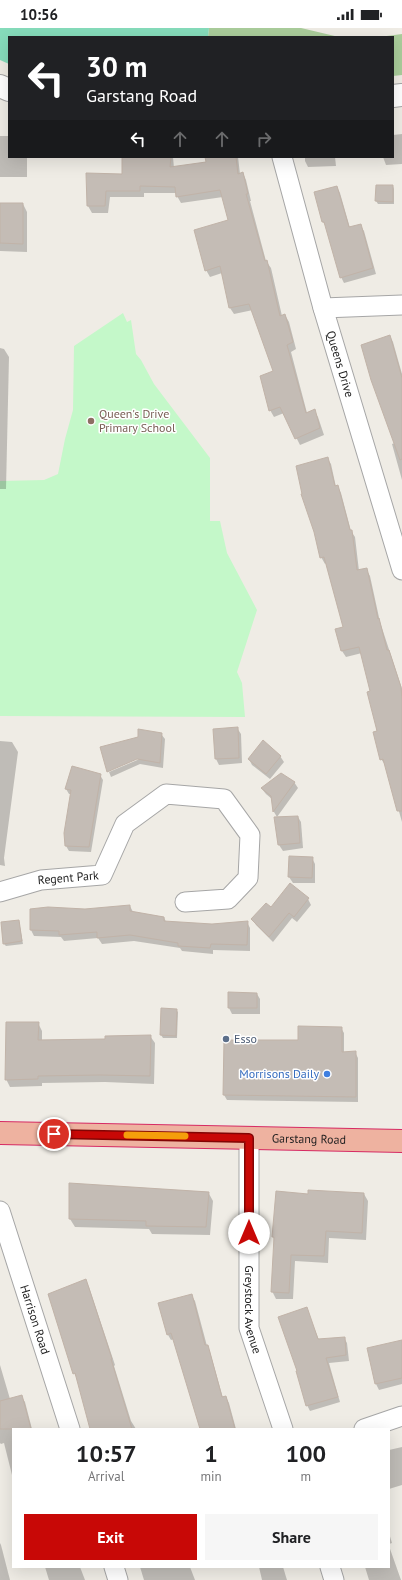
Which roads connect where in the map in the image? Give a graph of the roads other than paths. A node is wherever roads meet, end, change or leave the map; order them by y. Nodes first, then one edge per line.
1 (282, 158) edge
2 (402, 305) edge
3 (323, 308) junction
4 (400, 559) edge
5 (0, 892) edge
6 (185, 902) dead end
7 (0, 1133) edge
8 (249, 1138) junction
9 (402, 1141) edge
10 (0, 1211) edge
11 (402, 1416) edge
12 (70, 1428) edge
13 (283, 1428) edge
14 (367, 1428) edge
15 (114, 1568) edge
16 (330, 1568) edge
17 (118, 1580) edge
18 (334, 1580) edge

1 - 3 street, Queens Drive
2 - 3 street
3 - 4 street, Queens Drive
5 - 6 street, Regent Park
7 - 8 highway, Garstang Road
8 - 9 highway, Garstang Road
8 - 13 street, Greystock Avenue
10 - 12 street, Harrison Road
11 - 14 street
15 - 17 street
16 - 18 street

